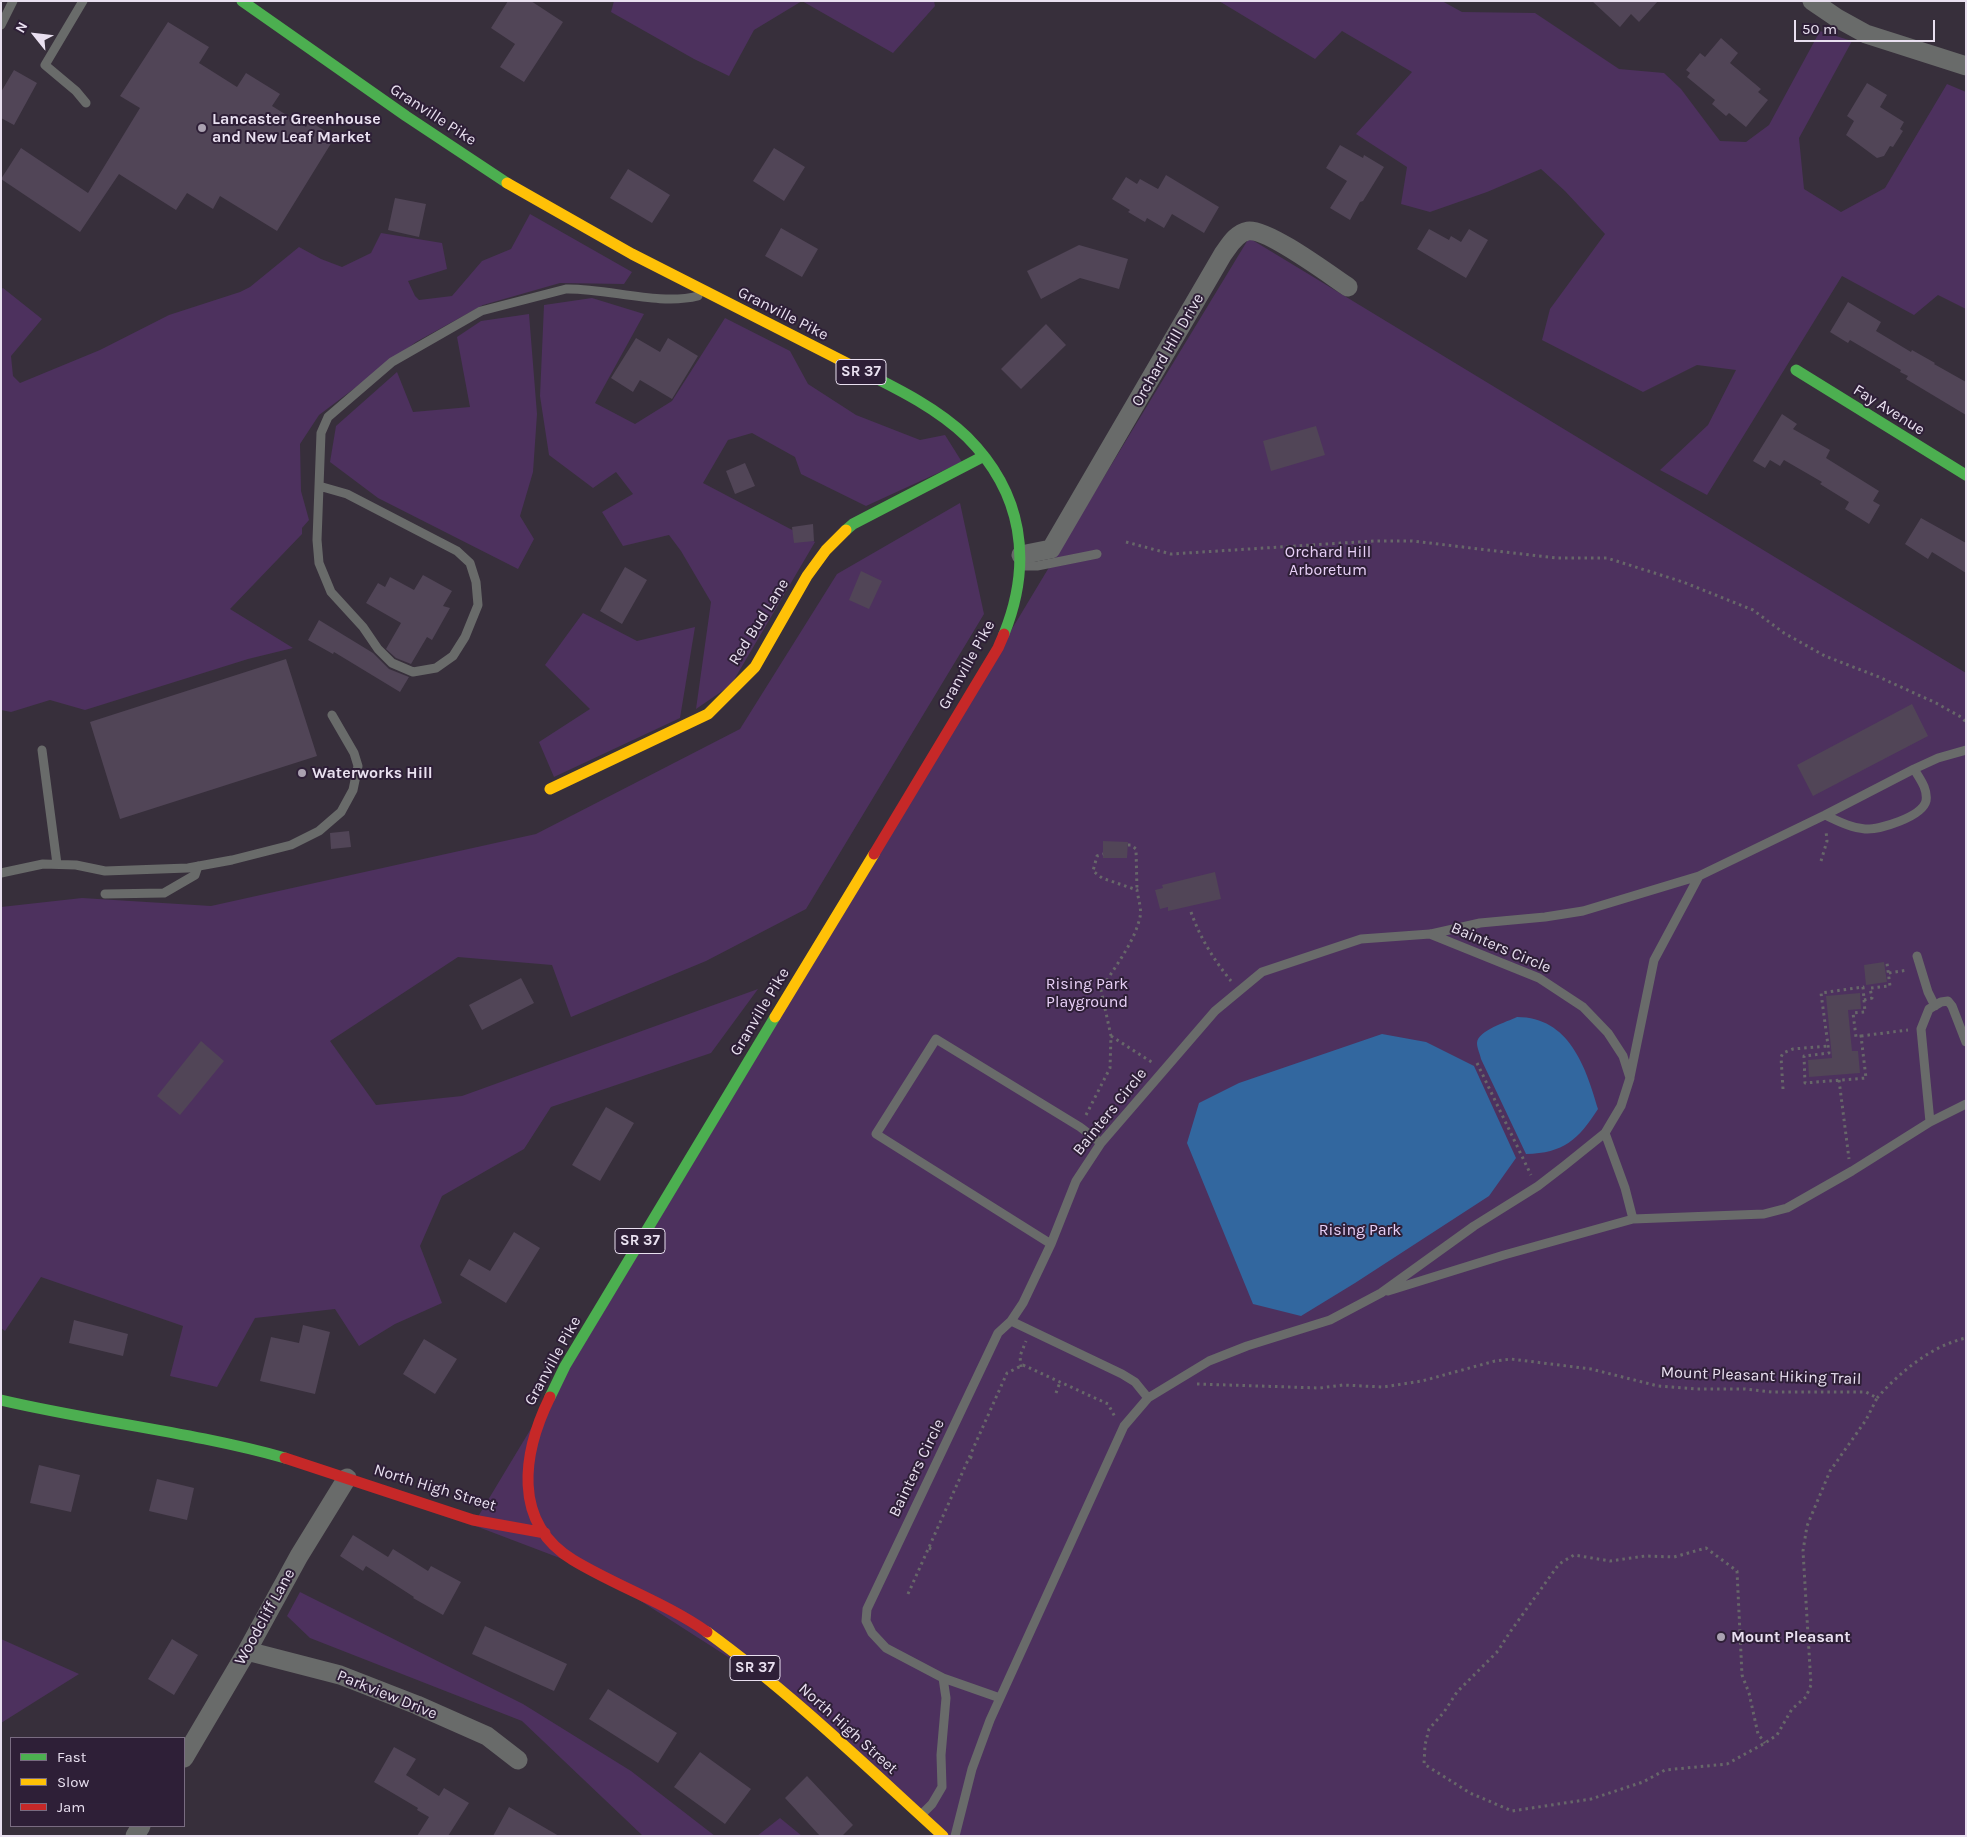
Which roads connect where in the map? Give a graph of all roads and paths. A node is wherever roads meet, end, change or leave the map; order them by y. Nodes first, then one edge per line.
1 (13, 1) edge
2 (83, 1) edge
3 (242, 1) edge
4 (1812, 1) edge
5 (1, 25) edge
6 (1966, 66) edge
7 (86, 103) dead end
8 (1348, 287) dead end
9 (706, 293) junction
10 (1796, 370) dead end
11 (984, 456) junction
12 (1966, 476) edge
13 (319, 486) junction
14 (1126, 542) dead end
15 (1097, 554) dead end
16 (1021, 561) junction
17 (332, 715) dead end
18 (1966, 722) edge
19 (42, 750) dead end
20 (1966, 750) edge
21 (1914, 769) junction
22 (550, 789) dead end
23 (1825, 815) junction
24 (1827, 841) dead end
25 (1128, 845) dead end
26 (1103, 854) dead end
27 (1821, 861) dead end
28 (57, 864) junction
29 (198, 866) junction
30 (1, 873) edge
31 (1699, 876) junction
32 (1137, 890) junction
33 (105, 894) dead end
34 (1191, 912) dead end
35 (1430, 934) junction
36 (1917, 956) dead end
37 (1887, 963) dead end
38 (1920, 967) junction
39 (1889, 973) junction
40 (1239, 991) junction
41 (1864, 1000) junction
42 (1935, 1006) junction
43 (1921, 1029) junction
44 (1111, 1036) junction
45 (1861, 1036) junction
46 (1966, 1042) edge
47 (1828, 1046) junction
48 (1477, 1063) dead end
49 (1157, 1066) dead end
50 (1630, 1078) junction
51 (1839, 1080) junction
52 (1783, 1089) dead end
53 (1966, 1104) edge
54 (1930, 1122) junction
55 (1080, 1127) junction
56 (1605, 1133) junction
57 (1101, 1143) junction
58 (1852, 1171) junction
59 (1538, 1186) junction
60 (1633, 1219) junction
61 (1051, 1244) junction
62 (1381, 1293) junction
63 (1011, 1321) junction
64 (1030, 1331) junction
65 (1966, 1338) edge
66 (1021, 1367) junction
67 (1177, 1380) junction
68 (1060, 1382) junction
69 (1056, 1393) dead end
70 (1148, 1398) junction
71 (1877, 1398) junction
72 (1, 1400) edge
73 (1122, 1431) junction
74 (970, 1457) junction
75 (974, 1459) dead end
76 (347, 1478) junction
77 (545, 1533) junction
78 (929, 1548) junction
79 (934, 1550) dead end
80 (908, 1594) dead end
81 (247, 1651) junction
82 (943, 1678) junction
83 (1000, 1698) junction
84 (1765, 1743) junction
85 (185, 1756) edge
86 (518, 1760) dead end
87 (921, 1816) junction
88 (943, 1836) edge
89 (955, 1836) edge

1 - 5 lane
2 - 7 lane
3 - 9 main road, Granville Pike / SR 37
4 - 6 street
8 - 16 street, Orchard Hill Drive
9 - 11 main road, Granville Pike / SR 37
9 - 13 lane
10 - 12 main road, Fay Avenue
11 - 16 main road, Granville Pike / SR 37
11 - 22 main road, Red Bud Lane
13 - 13 lane
14 - 18 path
15 - 16 lane
16 - 77 main road, Granville Pike / SR 37
17 - 29 lane
19 - 28 lane
20 - 21 lane
21 - 23 lane
21 - 23 lane
23 - 31 lane
24 - 27 path
25 - 32 path
26 - 32 path
28 - 29 lane
28 - 30 lane
29 - 33 lane
31 - 35 lane
31 - 50 lane
32 - 44 path
34 - 40 path
35 - 40 lane, Bainters Circle
35 - 50 lane, Bainters Circle
36 - 38 lane
37 - 39 path
38 - 39 path
38 - 42 lane
39 - 41 path
40 - 57 lane, Bainters Circle
41 - 45 path
41 - 47 path
42 - 43 lane
42 - 46 lane
43 - 45 path
43 - 54 lane
44 - 49 path
44 - 55 path
45 - 51 path
47 - 51 path
47 - 52 path
48 - 59 path
50 - 56 lane
51 - 58 path
53 - 54 lane
54 - 58 lane
55 - 57 lane
55 - 61 lane
56 - 59 lane
56 - 60 lane
57 - 61 lane, Bainters Circle
58 - 60 lane
59 - 62 lane
60 - 62 lane
61 - 63 lane, Bainters Circle
62 - 67 lane
63 - 64 lane
63 - 82 lane, Bainters Circle
64 - 66 path
64 - 70 lane
65 - 71 path
66 - 68 path
66 - 74 path
67 - 70 lane
67 - 71 path, Mount Pleasant Hiking Trail
68 - 69 path
68 - 73 path
70 - 73 lane
71 - 84 path, Mount Pleasant Hiking Trail
72 - 76 main road, North High Street
73 - 83 lane
74 - 75 path
74 - 78 path
76 - 77 main road, North High Street
76 - 81 street, Woodcliff Lane
77 - 87 main road, North High Street / SR 37
78 - 79 path
78 - 80 path
81 - 85 street, Woodcliff Lane
81 - 86 street, Parkview Drive
82 - 83 lane, Bainters Circle
82 - 87 lane
83 - 89 lane
84 - 84 path, Mount Pleasant Hiking Trail
87 - 88 main road, North High Street / SR 37

